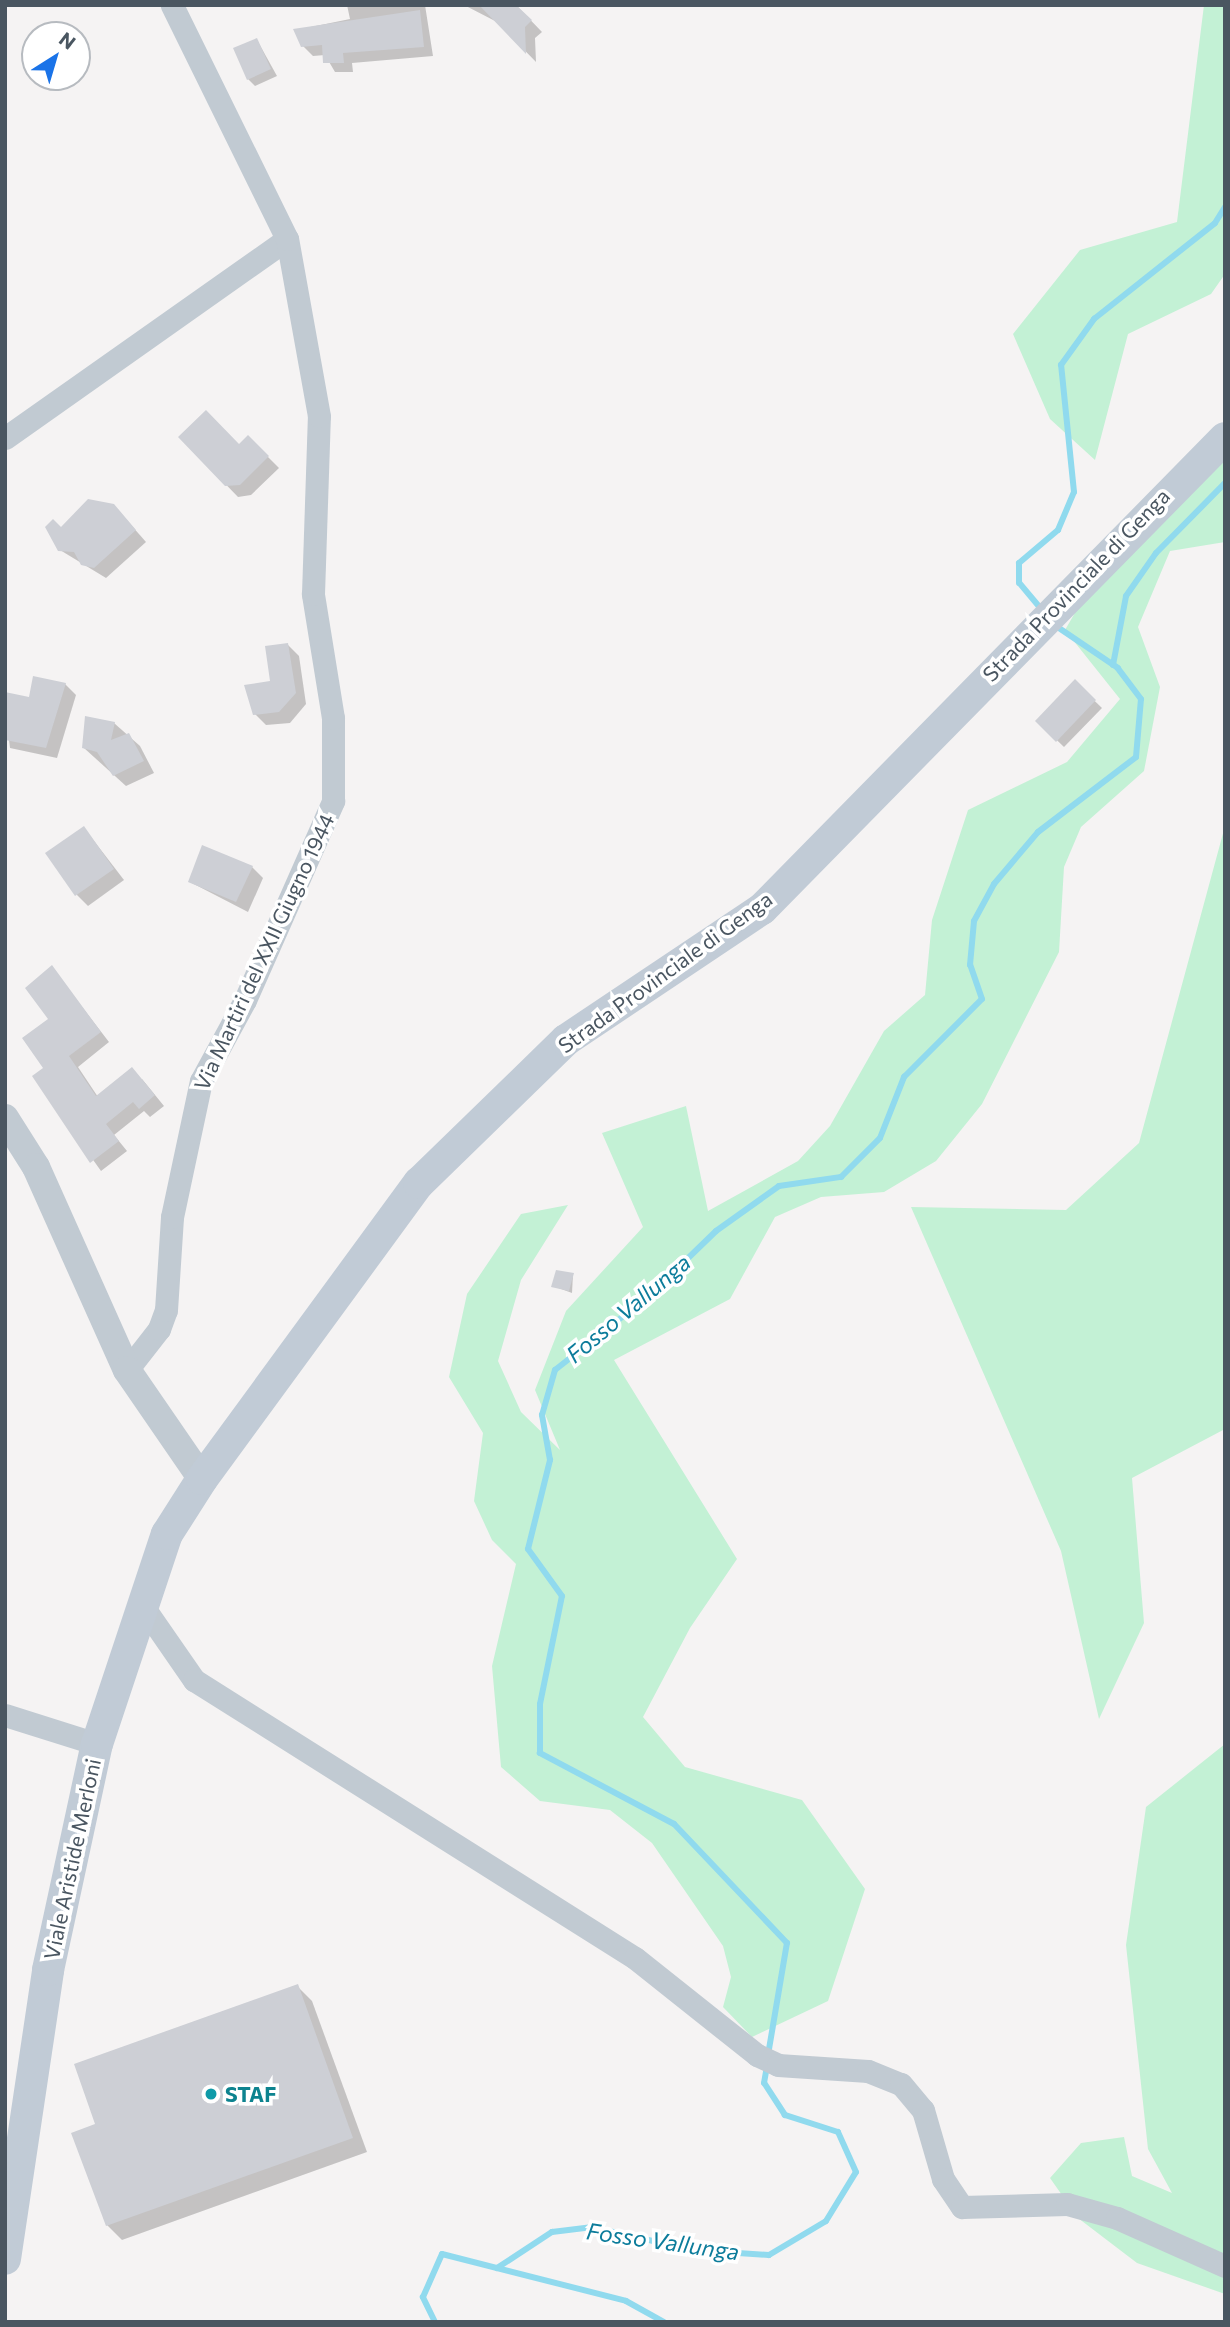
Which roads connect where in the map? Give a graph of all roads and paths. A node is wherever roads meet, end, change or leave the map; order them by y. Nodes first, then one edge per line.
1 (172, 5) edge
2 (287, 239) junction
3 (5, 438) edge
4 (1225, 438) edge
5 (5, 1118) edge
6 (127, 1370) junction
7 (202, 1479) junction
8 (140, 1602) junction
9 (5, 1715) edge
10 (97, 1744) junction
11 (5, 2259) edge
12 (1225, 2266) edge

1 - 2 street, Via Martiri del XXII Giugno 1944
2 - 3 street
2 - 6 street, Via Martiri del XXII Giugno 1944
4 - 7 main road, Strada Provinciale di Genga
5 - 6 street
6 - 7 street
7 - 8 main road, Viale Aristide Merloni
8 - 10 main road, Viale Aristide Merloni
8 - 12 street
9 - 10 street
10 - 11 main road, Viale Aristide Merloni

